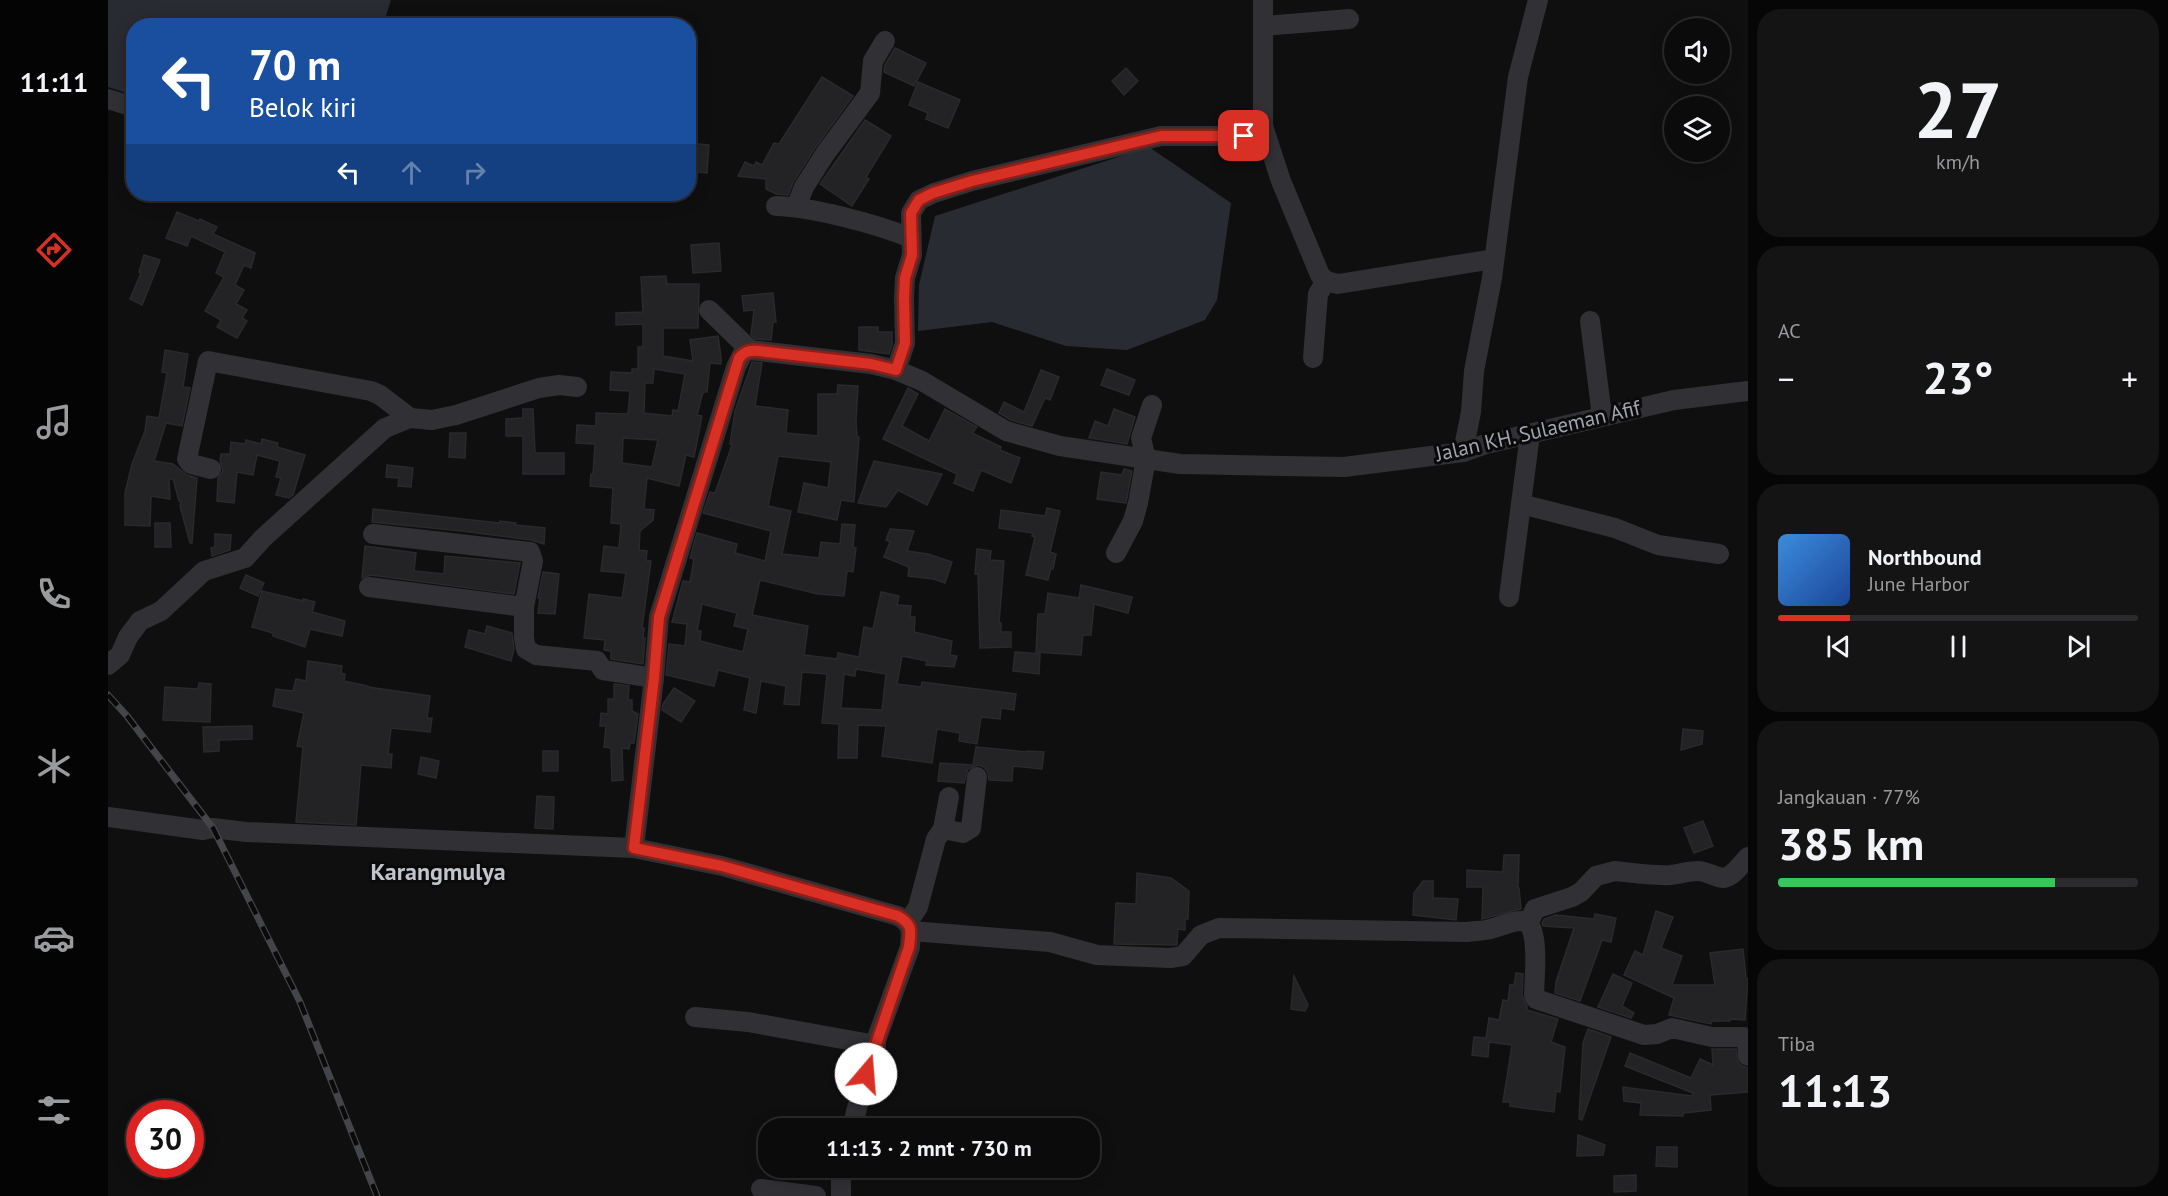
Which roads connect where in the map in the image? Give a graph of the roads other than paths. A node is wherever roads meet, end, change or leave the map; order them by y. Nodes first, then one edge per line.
1 (1263, 0) edge
2 (1538, 0) edge
3 (1349, 20) dead end
4 (1263, 26) junction
5 (885, 41) dead end
6 (108, 99) edge
7 (126, 105) edge
8 (1265, 135) junction
9 (911, 238) junction
10 (1494, 259) junction
11 (1326, 281) junction
12 (709, 310) dead end
13 (1590, 321) dead end
14 (750, 350) junction
15 (1313, 358) dead end
16 (896, 370) junction
17 (578, 387) dead end
18 (1748, 391) edge
19 (1152, 405) dead end
20 (1602, 416) junction
21 (410, 418) junction
22 (1530, 434) junction
23 (1463, 452) junction
24 (1146, 459) junction
25 (211, 469) dead end
26 (1521, 504) junction
27 (373, 534) dead end
28 (1116, 553) dead end
29 (1719, 554) dead end
30 (369, 587) dead end
31 (1509, 597) dead end
32 (524, 607) junction
33 (108, 665) edge
34 (654, 678) junction
35 (977, 777) dead end
36 (950, 797) dead end
37 (108, 817) edge
38 (943, 829) junction
39 (634, 848) junction
40 (1748, 857) edge
41 (1528, 922) junction
42 (909, 926) junction
43 (695, 1017) dead end
44 (876, 1045) junction
45 (1748, 1056) edge
46 (855, 1118) edge
47 (841, 1178) edge
48 (761, 1189) dead end
49 (816, 1196) edge
50 (841, 1196) edge

1 - 4 street
2 - 10 street
3 - 4 street
4 - 8 street
5 - 9 street
6 - 7 street
8 - 9 street
8 - 11 street
9 - 16 street
10 - 11 street
10 - 23 street
11 - 15 street
12 - 14 street
13 - 20 street
14 - 16 street, Jalan KH. Sulaeman Afif
14 - 34 street
16 - 24 street, Jalan KH. Sulaeman Afif
17 - 21 street
18 - 20 street, Jalan KH. Sulaeman Afif
19 - 24 street
20 - 22 street, Jalan KH. Sulaeman Afif
21 - 25 street
21 - 33 street
22 - 23 street, Jalan KH. Sulaeman Afif
22 - 26 street
23 - 24 street, Jalan KH. Sulaeman Afif
24 - 28 street
26 - 29 street
26 - 31 street
27 - 32 street
30 - 32 street
32 - 34 street
34 - 39 street
35 - 38 street
36 - 38 street
37 - 39 street
38 - 42 street
39 - 42 street
40 - 41 street
41 - 42 street
41 - 45 street
42 - 44 street
43 - 44 street
44 - 46 street
47 - 50 street
48 - 49 street

